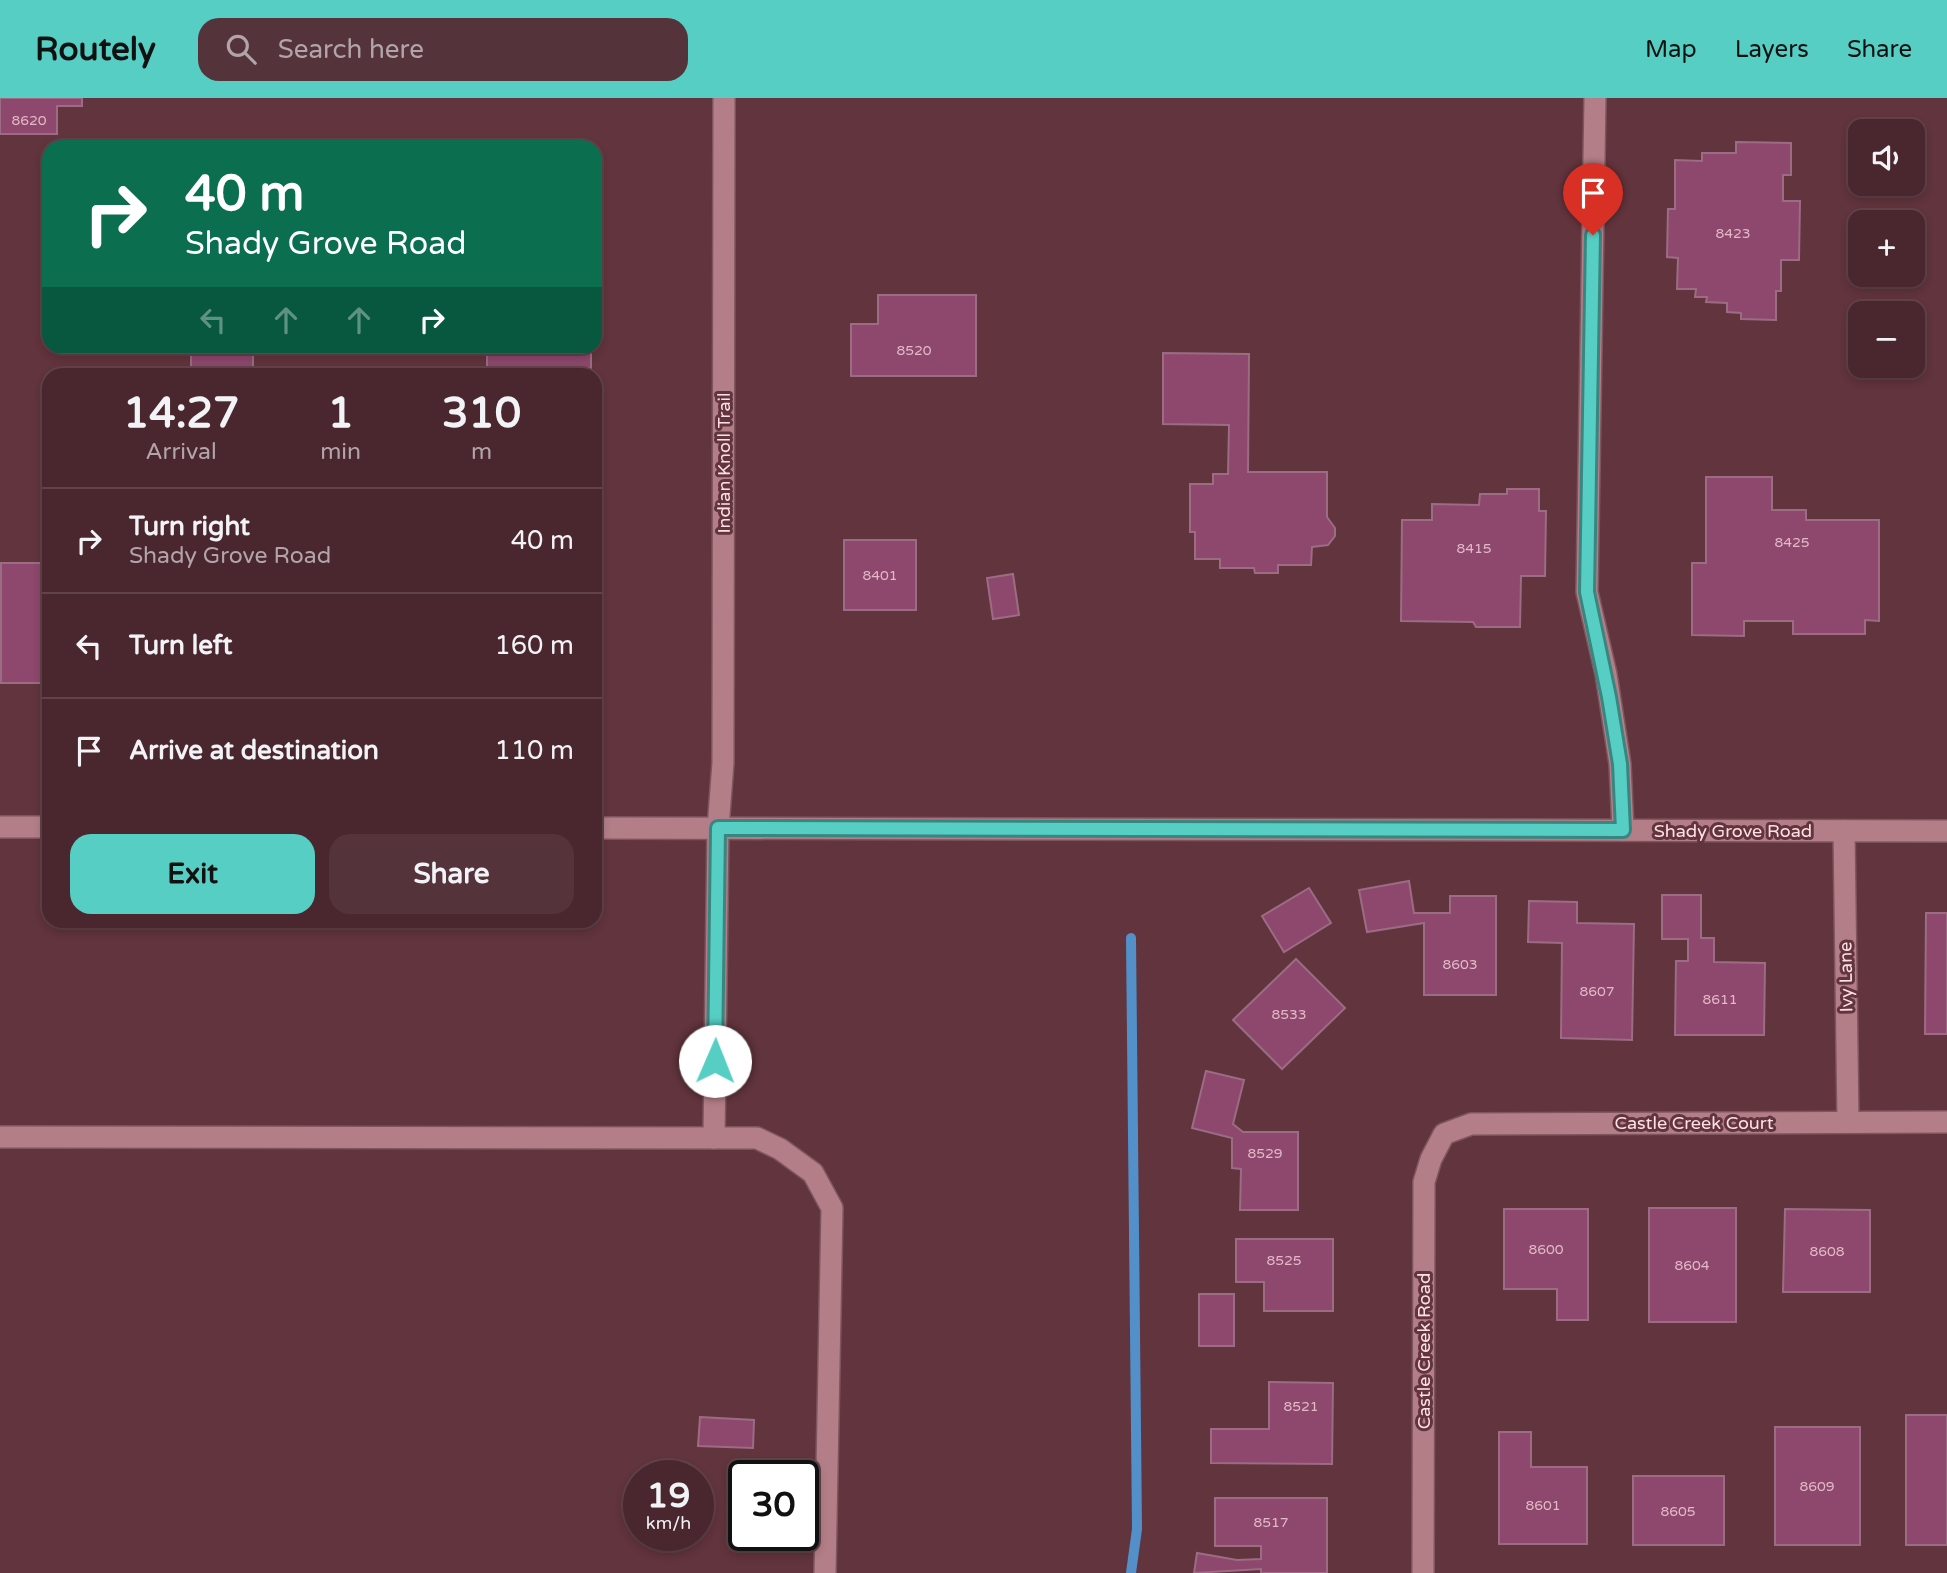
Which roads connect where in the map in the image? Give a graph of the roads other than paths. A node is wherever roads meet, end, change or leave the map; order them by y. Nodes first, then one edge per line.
1 (724, 98) edge
2 (1595, 98) edge
3 (0, 827) edge
4 (42, 827) edge
5 (602, 828) edge
6 (718, 828) junction
7 (1623, 830) junction
8 (1844, 831) junction
9 (1947, 831) edge
10 (1847, 1122) junction
11 (1947, 1122) edge
12 (1444, 1134) joint
13 (0, 1137) edge
14 (714, 1139) junction
15 (825, 1573) edge
16 (1423, 1573) edge

1 - 6 street, Indian Knoll Trail
2 - 7 street
3 - 4 street
5 - 6 street, Shady Grove Road
6 - 7 street, Shady Grove Road
6 - 14 street, Indian Knoll Trail
7 - 8 street, Shady Grove Road
8 - 9 street, Shady Grove Road
8 - 10 street, Ivy Lane
10 - 11 street, Castle Creek Court
10 - 12 street, Castle Creek Court
12 - 16 street, Castle Creek Road
13 - 14 street
14 - 15 street

